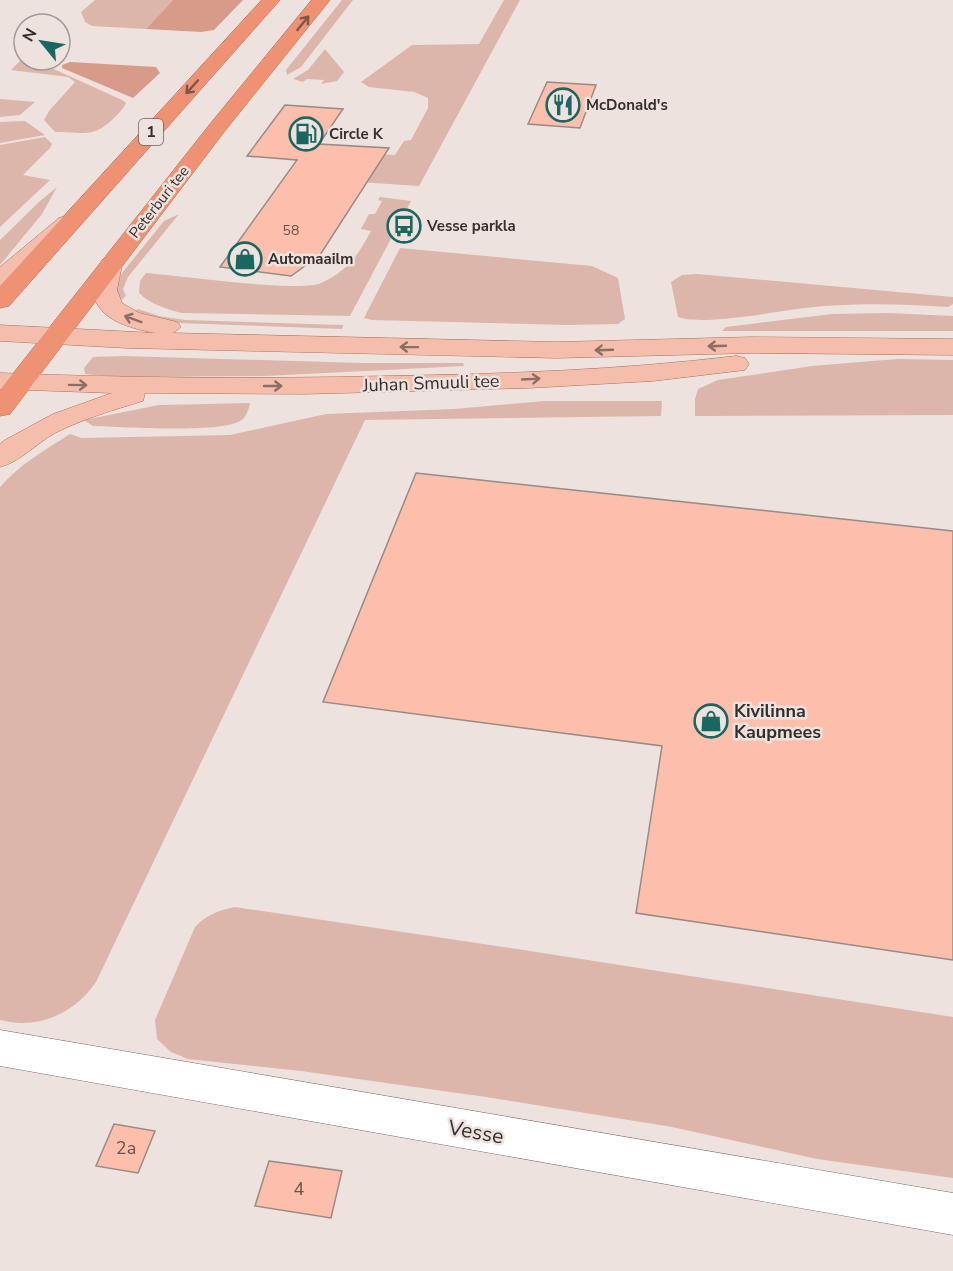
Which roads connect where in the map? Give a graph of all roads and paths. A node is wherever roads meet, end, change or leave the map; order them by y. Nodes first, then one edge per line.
1 (271, 0) edge
2 (321, 0) edge
3 (71, 220) junction
4 (110, 265) junction
5 (0, 279) edge
6 (0, 301) edge
7 (0, 333) edge
8 (55, 336) junction
9 (294, 344) junction
10 (953, 347) edge
11 (859, 348) junction
12 (0, 349) edge
13 (10, 382) edge
14 (203, 386) junction
15 (0, 408) edge
16 (0, 458) edge
17 (0, 1048) edge
18 (953, 1214) edge

1 -> 3 highway, 1
4 -> 2 highway, Peterburi tee
3 - 5 main road
3 - 6 highway, 1
4 - 8 highway, Peterburi tee
9 -> 4 main road
7 - 8 main road, Juhan Smuuli tee
8 - 9 main road, Juhan Smuuli tee
8 - 12 main road
8 - 13 highway, Peterburi tee
11 -> 9 main road, Juhan Smuuli tee
10 - 11 main road, Juhan Smuuli tee
14 -> 11 main road, Juhan Smuuli tee
13 -> 14 main road, Juhan Smuuli tee
13 - 15 highway, Peterburi tee
14 - 16 main road
17 - 18 street, Vesse

